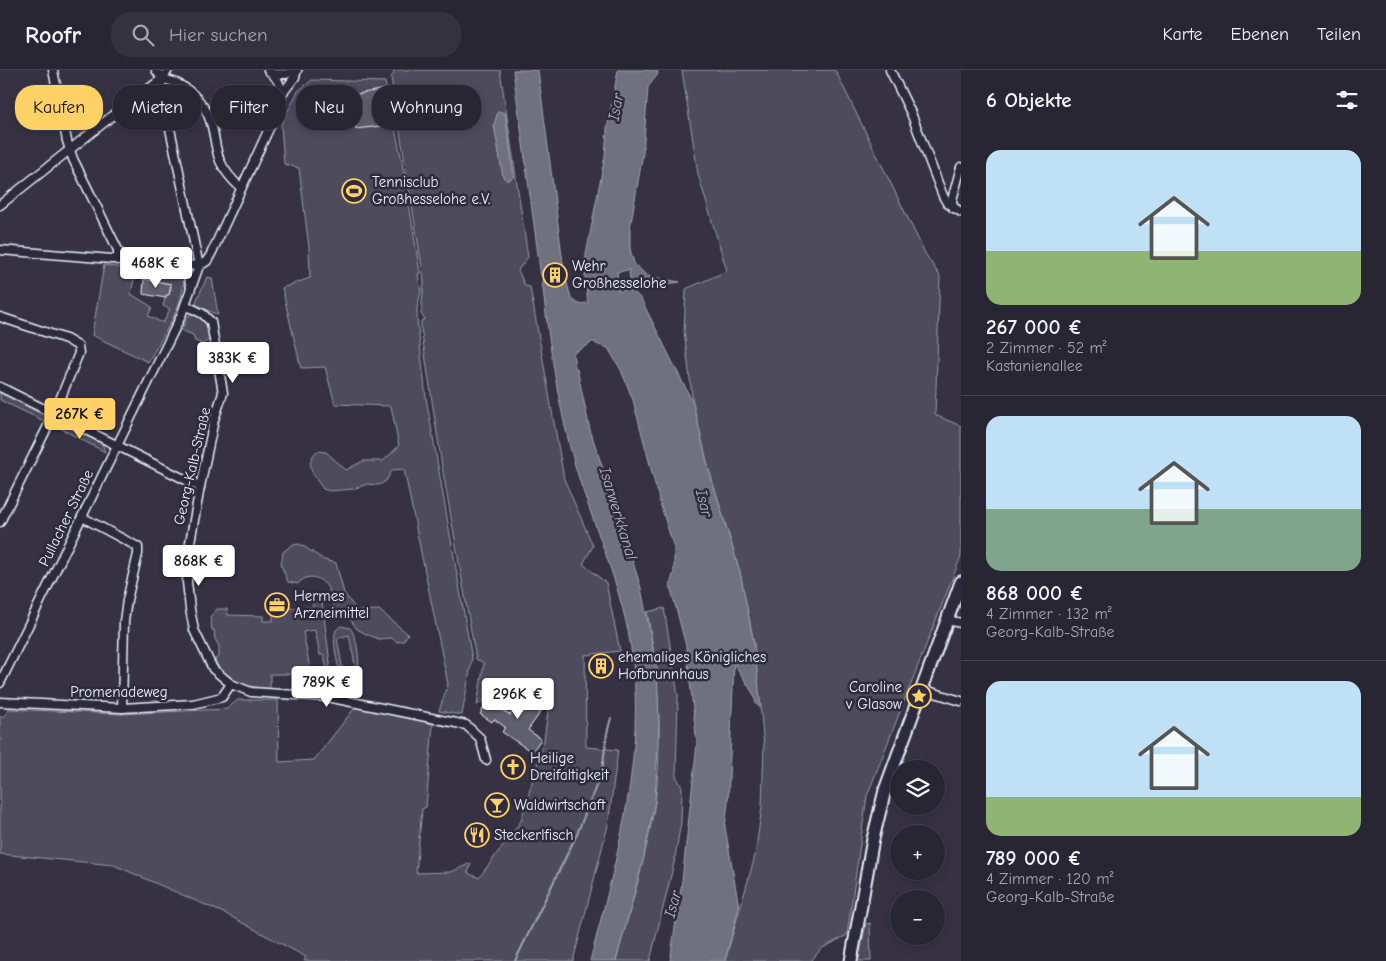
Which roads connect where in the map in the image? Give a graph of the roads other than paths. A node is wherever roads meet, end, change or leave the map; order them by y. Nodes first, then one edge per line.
1 (53, 70) edge
2 (156, 70) edge
3 (168, 70) edge
4 (297, 70) edge
5 (890, 70) edge
6 (271, 72) edge
7 (162, 79) junction
8 (280, 85) edge
9 (286, 89) edge
10 (268, 130) edge
11 (70, 149) junction
12 (961, 167) edge
13 (241, 188) junction
14 (0, 205) edge
15 (953, 208) junction
16 (961, 212) edge
17 (0, 250) edge
18 (118, 260) junction
19 (177, 264) junction
20 (200, 266) junction
21 (192, 288) junction
22 (185, 305) junction
23 (0, 317) edge
24 (0, 386) edge
25 (54, 414) junction
26 (116, 445) junction
27 (200, 487) junction
28 (82, 517) junction
29 (0, 522) edge
30 (961, 582) edge
31 (947, 620) junction
32 (961, 624) edge
33 (0, 683) edge
34 (231, 684) junction
35 (920, 693) junction
36 (961, 701) edge
37 (0, 702) edge
38 (122, 708) junction
39 (486, 760) dead end
40 (851, 961) edge

1 - 11 street
2 - 7 street
3 - 7 street
4 - 6 street
4 - 9 street, Pullacher Straße
5 - 15 street
6 - 8 street
7 - 11 street
7 - 13 street
7 - 20 street
10 - 13 street, Pullacher Straße
11 - 14 street
11 - 18 street
12 - 15 street
13 - 20 street, Pullacher Straße
15 - 16 street
17 - 18 street
18 - 19 street
19 - 20 street
19 - 21 street
20 - 21 street, Pullacher Straße
21 - 22 street, Pullacher Straße
22 - 26 street, Pullacher Straße
22 - 27 street, Georg-Kalb-Straße
23 - 25 street
24 - 25 street
25 - 26 street
25 - 29 street
26 - 27 street
26 - 28 street, Pullacher Straße
27 - 34 street, Georg-Kalb-Straße
28 - 33 street, Pullacher Straße
28 - 38 street
30 - 31 main road
31 - 32 street
31 - 35 main road
34 - 38 street, Promenadeweg
34 - 39 street, Georg-Kalb-Straße
35 - 36 street
35 - 40 main road
37 - 38 street, Promenadeweg

